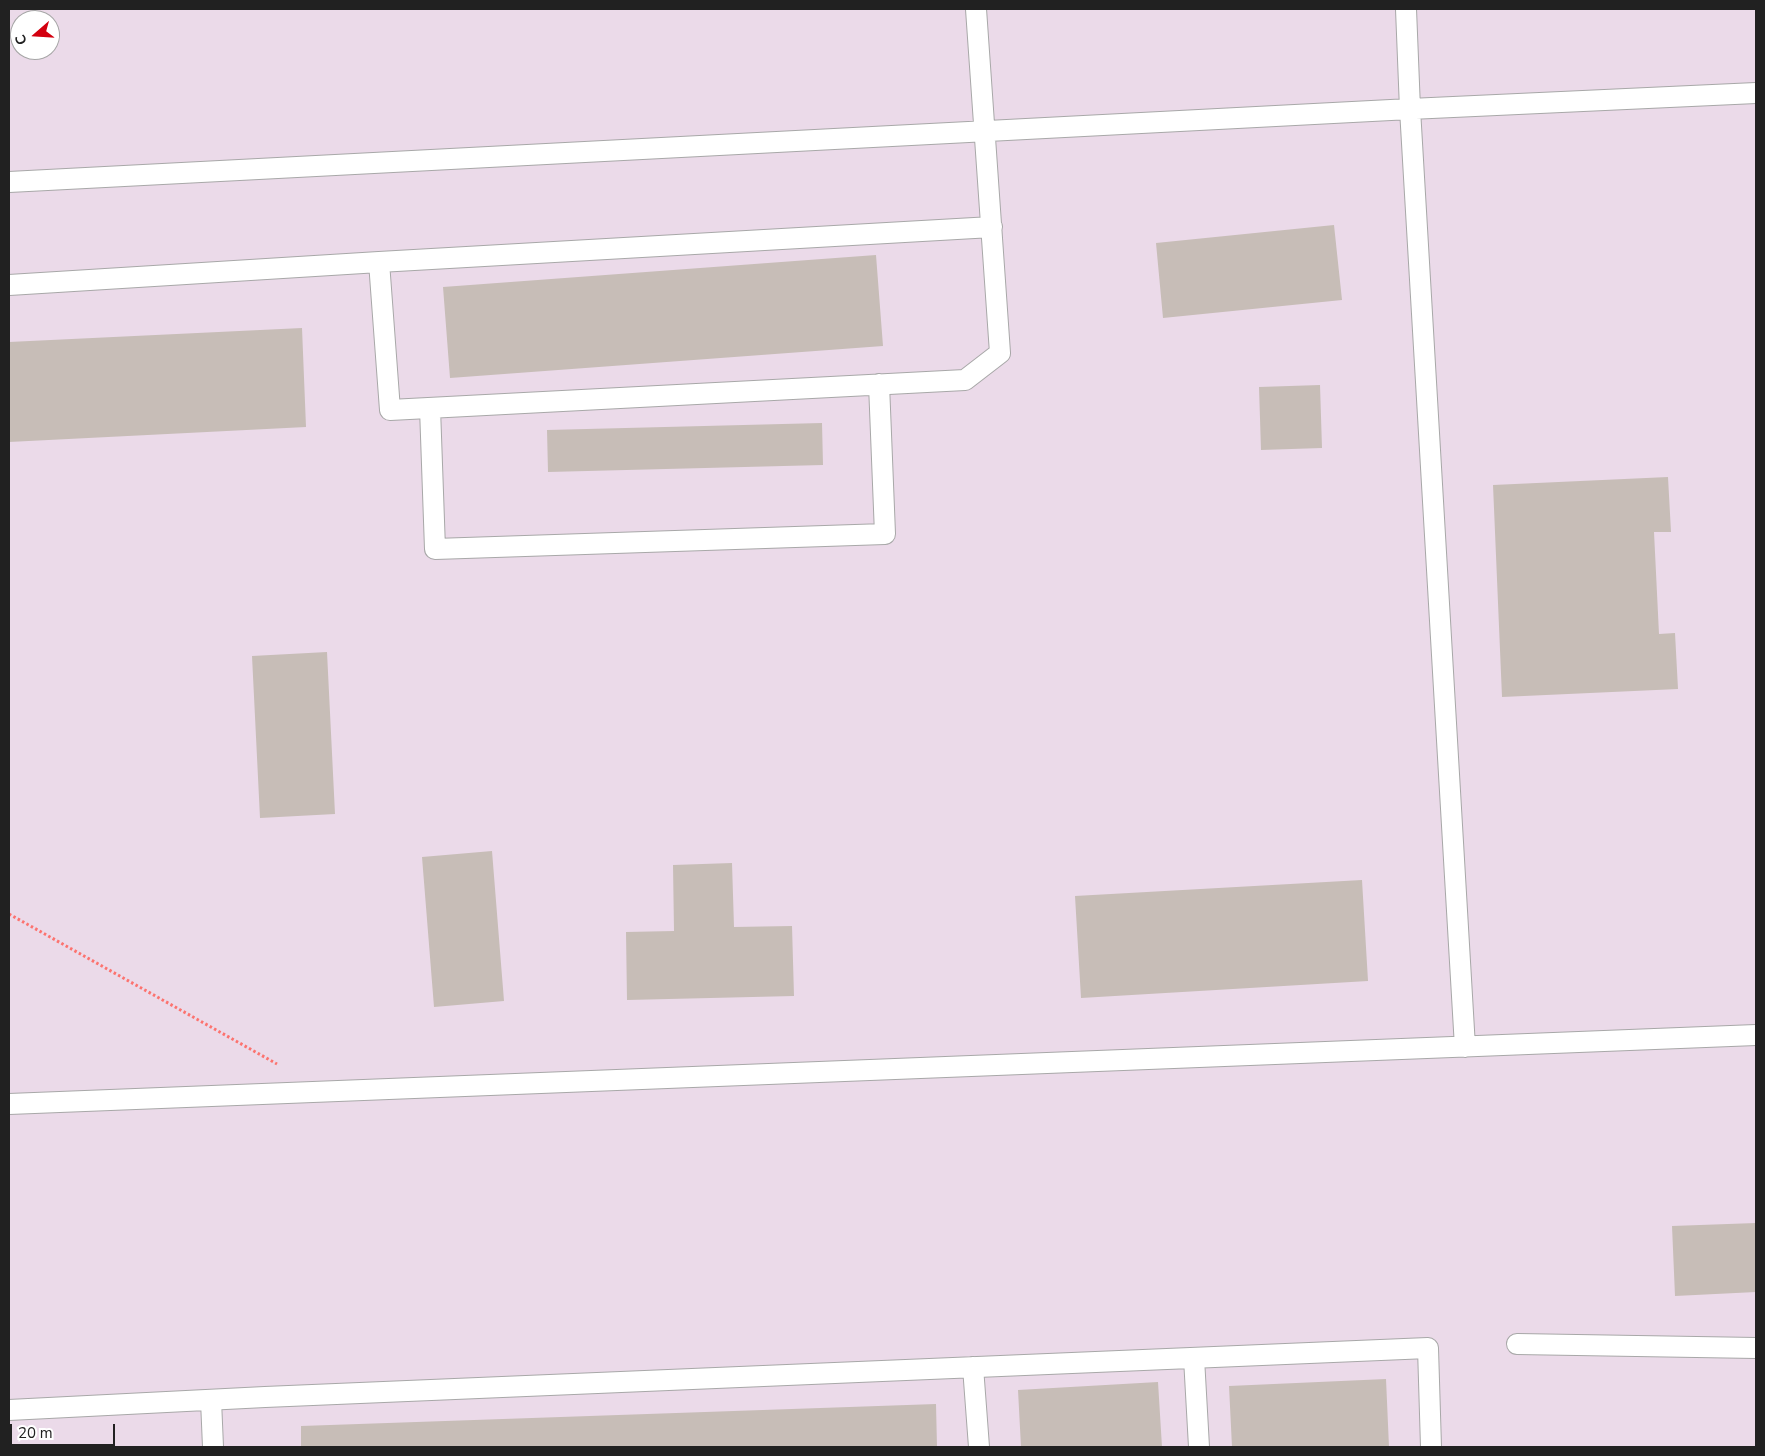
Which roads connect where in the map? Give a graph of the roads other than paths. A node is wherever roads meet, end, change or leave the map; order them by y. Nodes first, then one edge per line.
1 (976, 9) edge
2 (1406, 9) edge
3 (1756, 93) edge
4 (1410, 110) junction
5 (985, 131) junction
6 (9, 182) edge
7 (992, 227) junction
8 (379, 262) junction
9 (9, 285) edge
10 (879, 384) junction
11 (430, 408) junction
12 (1756, 1035) edge
13 (1465, 1047) junction
14 (9, 1104) edge
15 (1517, 1344) dead end
16 (1756, 1348) edge
17 (1194, 1358) junction
18 (973, 1367) junction
19 (212, 1400) junction
20 (9, 1410) edge
21 (213, 1447) edge
22 (979, 1447) edge
23 (1198, 1447) edge
24 (1431, 1447) edge

1 - 5 lane
2 - 4 lane
3 - 4 lane
4 - 5 lane
4 - 13 lane
5 - 6 lane
5 - 7 lane
7 - 8 lane
7 - 10 lane
8 - 9 lane
8 - 11 lane
10 - 11 lane
10 - 11 lane
12 - 13 lane
13 - 14 lane
15 - 16 lane
17 - 18 lane
17 - 23 lane
17 - 24 lane
18 - 19 lane
18 - 22 lane
19 - 20 lane
19 - 21 lane

